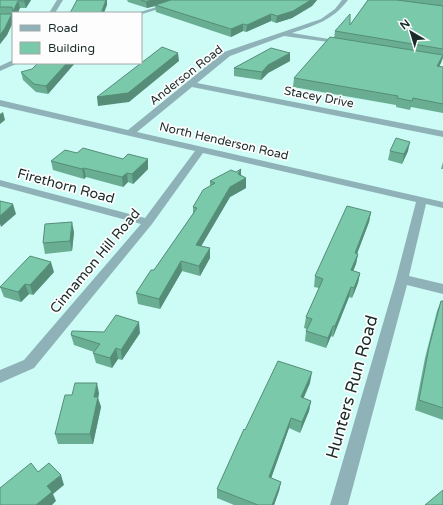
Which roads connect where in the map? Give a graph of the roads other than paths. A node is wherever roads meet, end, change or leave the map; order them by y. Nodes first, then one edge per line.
1 (60, 0) edge
2 (186, 0) edge
3 (345, 0) edge
4 (53, 12) edge
5 (142, 12) edge
6 (282, 34) junction
7 (347, 44) edge
8 (12, 63) edge
9 (0, 69) edge
10 (191, 84) junction
11 (0, 103) edge
12 (130, 133) junction
13 (443, 134) edge
14 (201, 149) junction
15 (0, 183) edge
16 (422, 200) junction
17 (443, 205) edge
18 (148, 222) junction
19 (402, 279) junction
20 (443, 289) edge
21 (0, 377) edge
22 (339, 505) edge

1 - 4 street
2 - 5 street
3 - 6 street, Anderson Road
6 - 7 street
6 - 10 street, Anderson Road
8 - 9 street
10 - 12 street, Anderson Road
10 - 13 street, Stacey Drive
11 - 12 street, North Henderson Road
12 - 14 street, North Henderson Road
14 - 16 street, North Henderson Road
14 - 18 street, Cinnamon Hill Road
15 - 18 street, Firethorn Road
16 - 17 street, North Henderson Road
16 - 19 street, Hunters Run Road
18 - 21 street, Cinnamon Hill Road
19 - 20 street
19 - 22 street, Hunters Run Road

